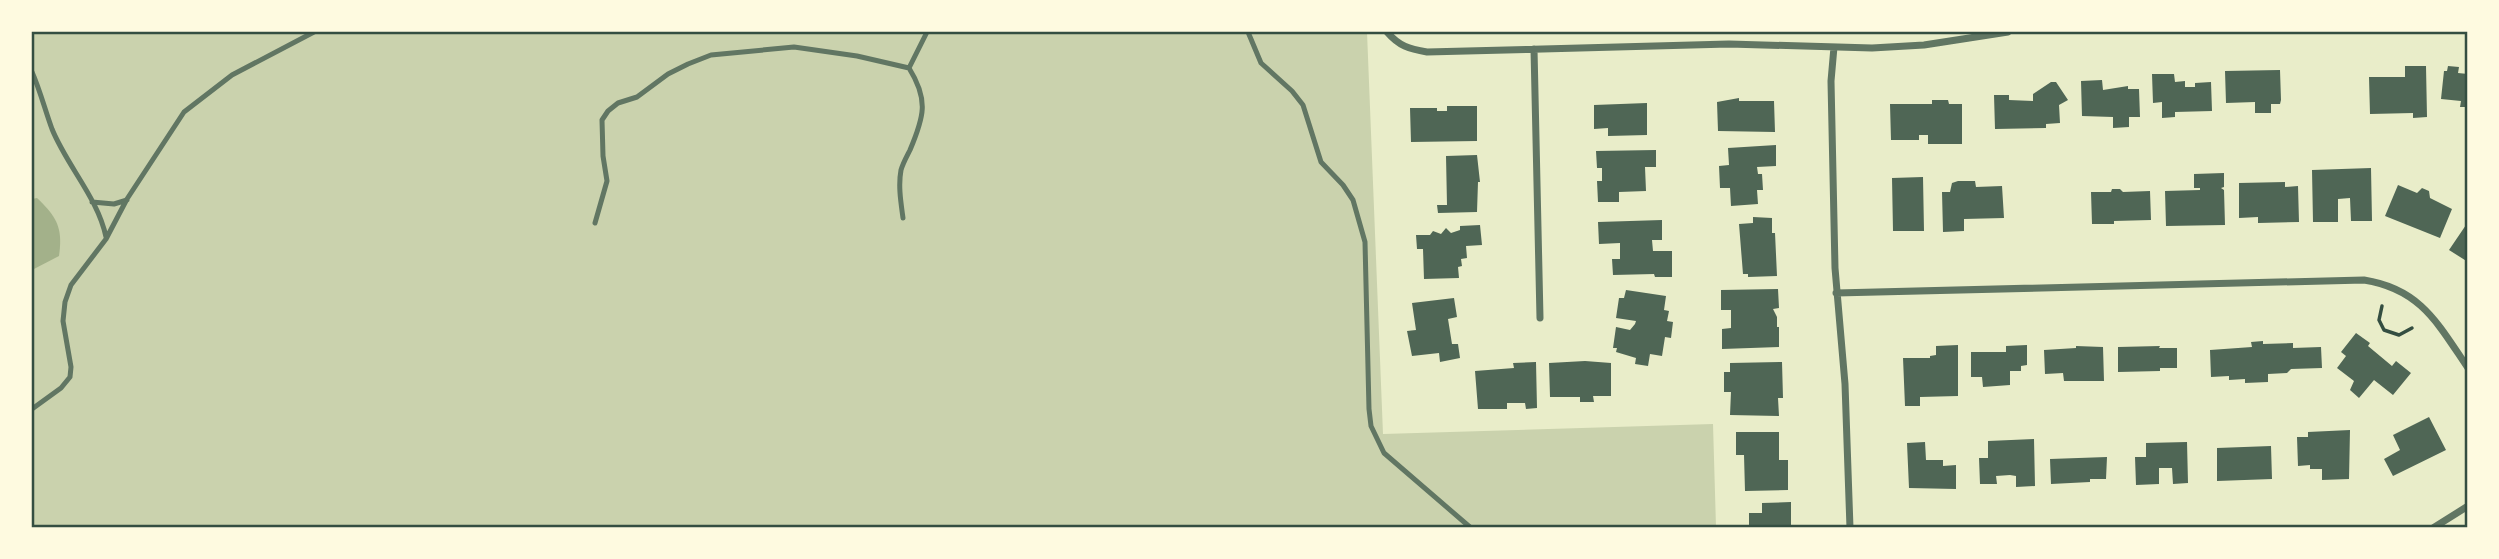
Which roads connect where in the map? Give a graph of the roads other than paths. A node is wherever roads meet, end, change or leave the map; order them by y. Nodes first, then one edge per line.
1 (314, 32) edge
2 (928, 32) edge
3 (1248, 32) edge
4 (2008, 32) edge
5 (1389, 34) edge
6 (1833, 47) junction
7 (1534, 49) junction
8 (909, 68) junction
9 (32, 72) edge
10 (127, 199) junction
11 (92, 202) junction
12 (903, 219) dead end
13 (595, 223) dead end
14 (106, 239) junction
15 (1836, 293) junction
16 (1540, 318) dead end
17 (2468, 368) edge
18 (32, 409) edge
19 (2468, 506) edge
20 (1471, 527) edge
21 (1850, 527) edge
22 (2433, 527) edge

1 - 10 lane
2 - 8 lane
3 - 20 lane
4 - 6 street
5 - 7 street
6 - 7 street
6 - 15 street
7 - 16 street
8 - 12 lane
8 - 13 lane
9 - 11 lane
10 - 11 lane
10 - 14 lane
11 - 14 lane
14 - 18 lane
15 - 17 street
15 - 21 street
19 - 22 street

